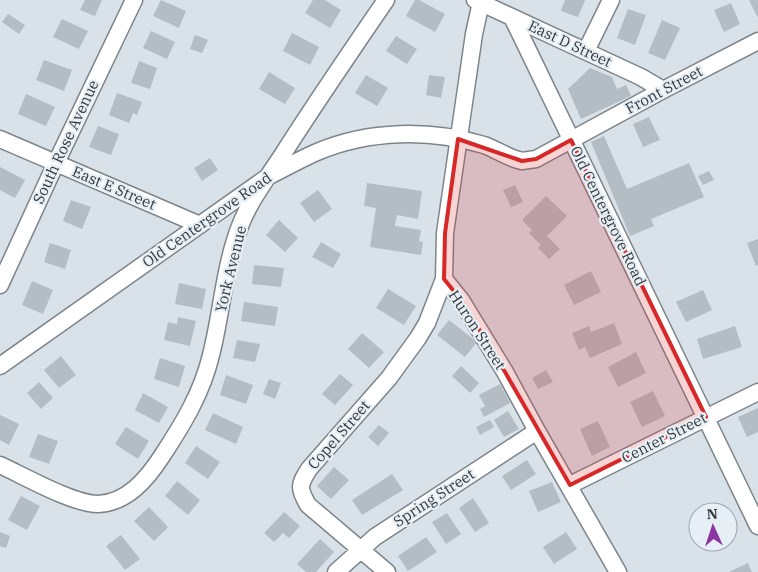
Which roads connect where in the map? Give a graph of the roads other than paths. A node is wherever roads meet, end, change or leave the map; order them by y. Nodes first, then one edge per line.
1 (134, 0) edge
2 (386, 0) edge
3 (611, 0) edge
4 (478, 1) edge
5 (512, 17) junction
6 (757, 46) edge
7 (586, 51) junction
8 (663, 90) junction
9 (0, 139) edge
10 (458, 139) junction
11 (571, 140) junction
12 (56, 163) junction
13 (269, 176) junction
14 (200, 225) junction
15 (444, 279) junction
16 (0, 285) edge
17 (0, 366) edge
18 (758, 392) edge
19 (706, 417) junction
20 (537, 431) junction
21 (0, 464) edge
22 (570, 486) junction
23 (758, 526) edge
24 (360, 549) junction
25 (336, 572) edge
26 (387, 572) edge
27 (618, 572) edge

1 - 12 street, South Rose Avenue
2 - 13 street, York Avenue
3 - 7 street
4 - 5 street, East D Street
4 - 10 street, Huron Street
5 - 7 street, East D Street
5 - 11 street
6 - 8 street, Front Street
7 - 8 street, East D Street
8 - 11 street, Front Street
9 - 12 street, East E Street
10 - 11 street, Old Centergrove Road
10 - 13 street, Old Centergrove Road
10 - 15 street, Huron Street
11 - 19 street, Old Centergrove Road
12 - 14 street, East E Street
12 - 16 street, South Rose Avenue
13 - 14 street, Old Centergrove Road
13 - 21 street, York Avenue
14 - 17 street, Old Centergrove Road
15 - 20 street, Huron Street
15 - 24 street, Copel Street
18 - 19 street, Center Street
19 - 22 street, Center Street
19 - 23 street, Old Centergrove Road
20 - 22 street, Huron Street
20 - 24 street, Spring Street
22 - 27 street, Huron Street
24 - 25 street, Spring Street
24 - 26 street, Copel Street

